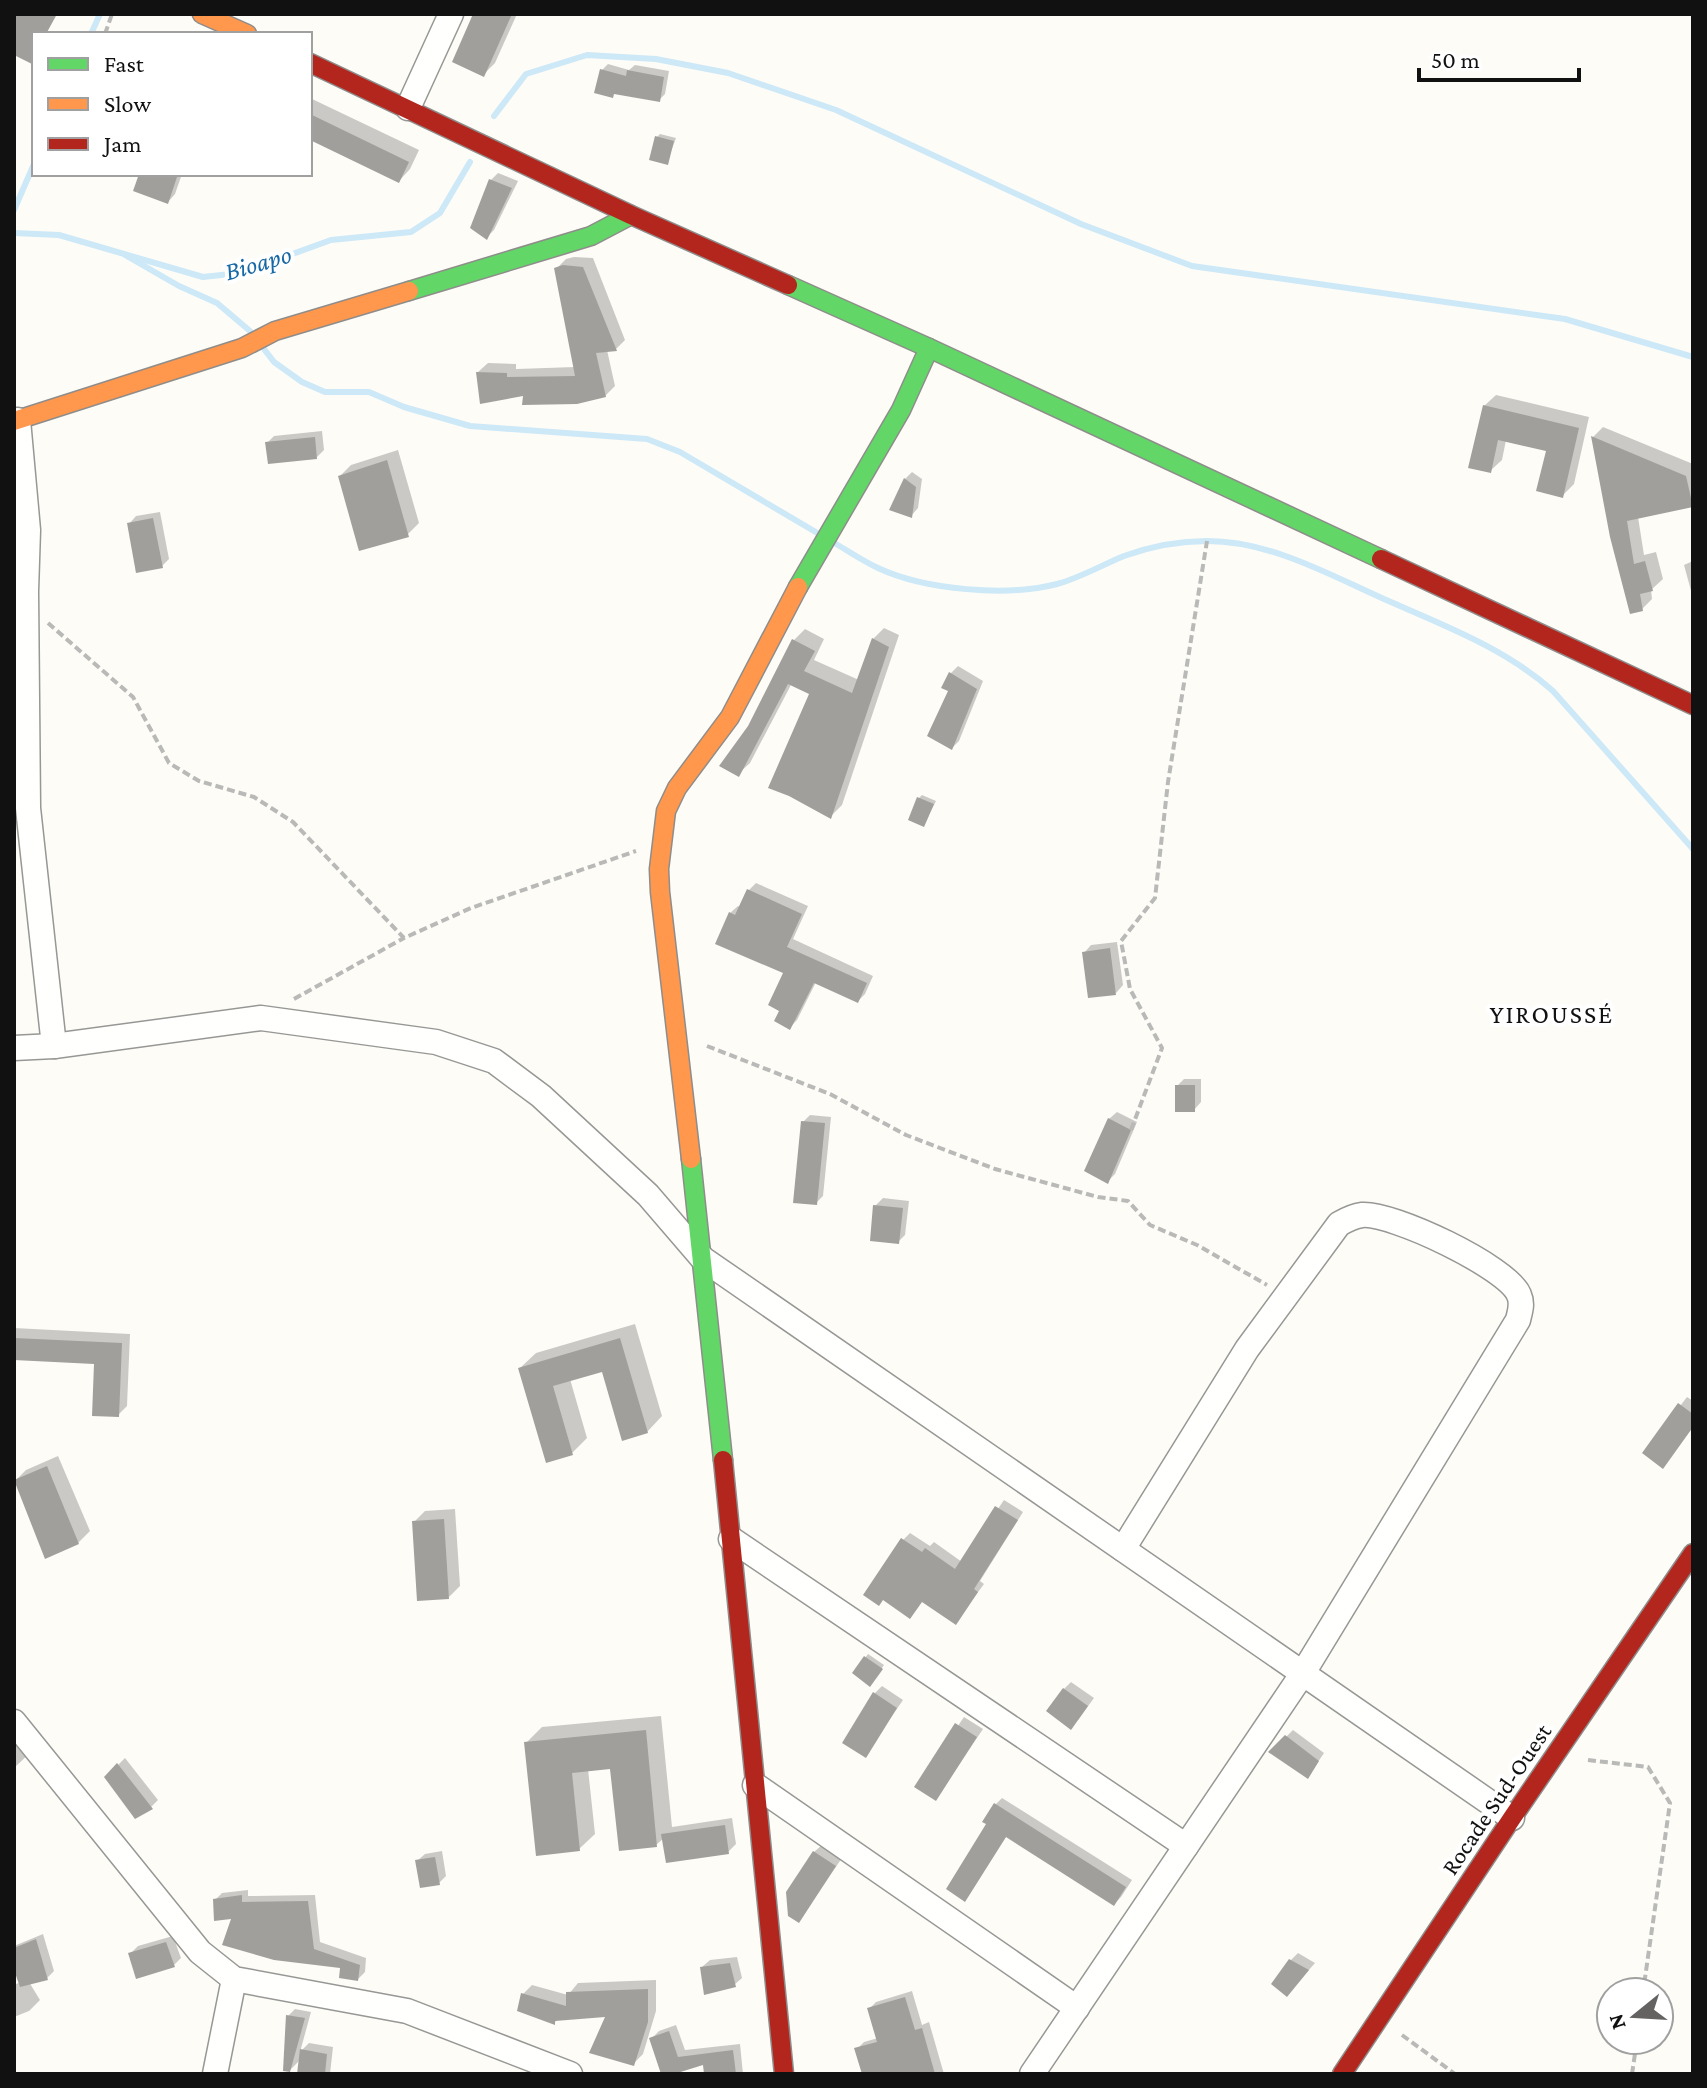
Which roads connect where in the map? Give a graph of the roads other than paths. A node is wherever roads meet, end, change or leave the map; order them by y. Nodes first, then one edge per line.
1 (202, 14) edge
2 (451, 14) edge
3 (242, 32) edge
4 (312, 64) edge
5 (408, 108) junction
6 (631, 215) junction
7 (929, 348) junction
8 (16, 420) edge
9 (1693, 705) edge
10 (54, 1046) junction
11 (14, 1048) edge
12 (703, 1259) junction
13 (731, 1539) junction
14 (1123, 1549) junction
15 (1693, 1553) edge
16 (1303, 1673) junction
17 (14, 1722) edge
18 (755, 1785) junction
19 (1512, 1818) junction
20 (1186, 1846) junction
21 (234, 1979) junction
22 (1077, 2008) junction
23 (215, 2074) edge
24 (570, 2074) edge
25 (784, 2074) edge
26 (1032, 2074) edge
27 (1342, 2074) edge

1 - 3 street
2 - 5 street
4 - 5 street
5 - 6 street
6 - 7 street
6 - 8 street
7 - 9 street
7 - 12 street
8 - 10 street
10 - 11 street
10 - 12 street
12 - 13 street
12 - 14 street
13 - 18 street
13 - 20 street
14 - 16 street
14 - 16 street
15 - 19 street, Rocade Sud-Ouest
16 - 19 street
16 - 20 street
17 - 21 street
18 - 22 street
18 - 25 street
19 - 27 street, Rocade Sud-Ouest
20 - 22 street
21 - 23 street
21 - 24 street
22 - 26 street

